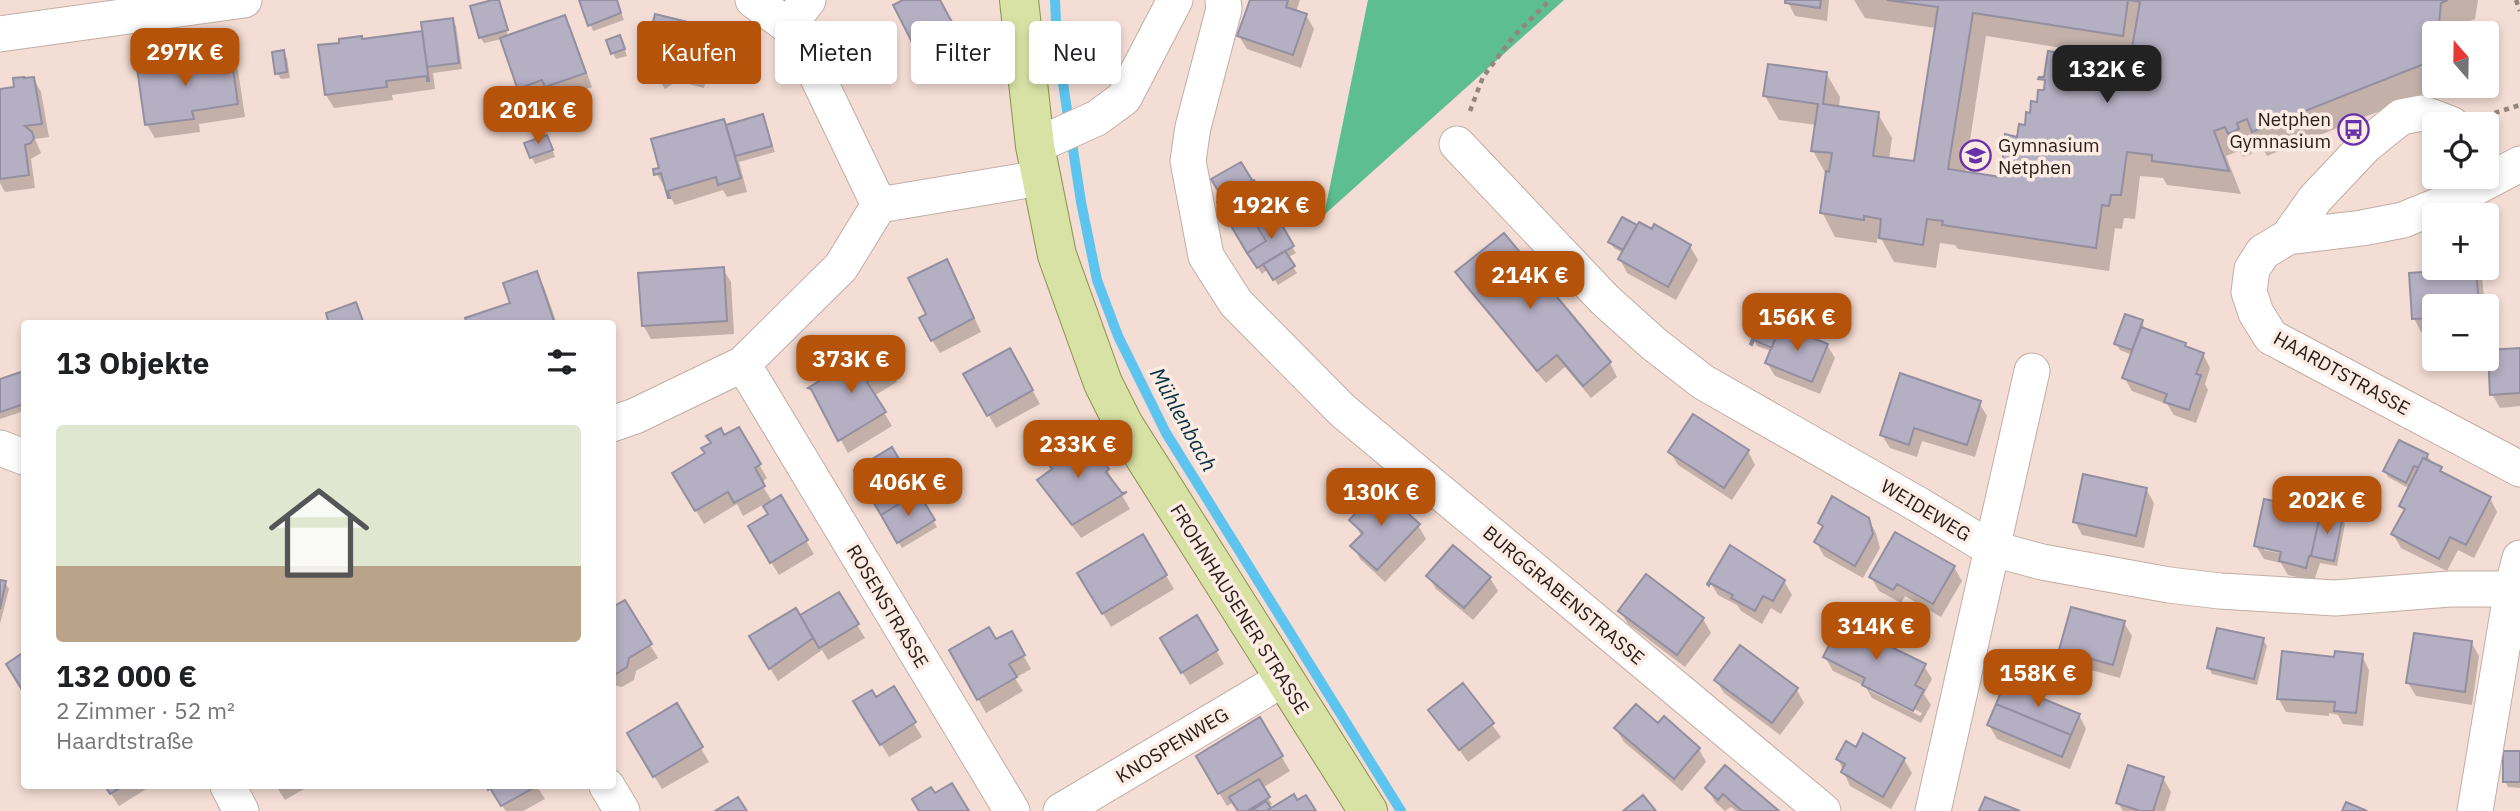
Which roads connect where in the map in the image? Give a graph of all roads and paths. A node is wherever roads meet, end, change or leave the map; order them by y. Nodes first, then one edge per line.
1 (244, 0) edge
2 (753, 0) edge
3 (1019, 0) edge
4 (1175, 0) edge
5 (1223, 0) edge
6 (1550, 0) edge
7 (2516, 0) edge
8 (171, 5) edge
9 (2520, 11) edge
10 (798, 13) edge
11 (0, 34) edge
12 (2520, 105) edge
13 (2497, 112) edge
14 (2422, 113) edge
15 (1457, 144) joint
16 (1037, 162) junction
17 (2520, 164) edge
18 (2499, 174) edge
19 (2467, 189) edge
20 (879, 205) junction
21 (2288, 237) junction
22 (743, 365) junction
23 (2032, 371) dead end
24 (616, 423) edge
25 (0, 448) edge
26 (21, 456) edge
27 (2520, 469) edge
28 (1990, 548) junction
29 (2516, 573) edge
30 (1283, 679) junction
31 (230, 789) edge
32 (609, 789) edge
33 (241, 811) edge
34 (622, 811) edge
35 (1012, 811) edge
36 (1061, 811) edge
37 (1368, 811) edge
38 (1824, 811) edge
39 (1933, 811) edge
40 (2476, 811) edge

1 - 8 street
2 - 10 street
3 - 16 main road, FROHNHAUSENER STRASSE
4 - 16 street
5 - 38 street, BURGGRABENSTRASSE
6 - 15 path
7 - 9 path
8 - 11 street
10 - 20 street
12 - 13 path
14 - 21 street, HAARDTSTRASSE
15 - 28 street, WEIDEWEG
16 - 20 street
16 - 30 main road, FROHNHAUSENER STRASSE
17 - 18 street, HAARDTSTRASSE
19 - 21 street, HAARDTSTRASSE
20 - 22 street
21 - 27 street, HAARDTSTRASSE
22 - 24 street
22 - 35 street, ROSENSTRASSE
23 - 28 street
25 - 26 street
28 - 29 street, WEIDEWEG
28 - 39 street
29 - 40 street
30 - 36 street, KNOSPENWEG
30 - 37 main road, FROHNHAUSENER STRASSE
31 - 33 street
32 - 34 street

